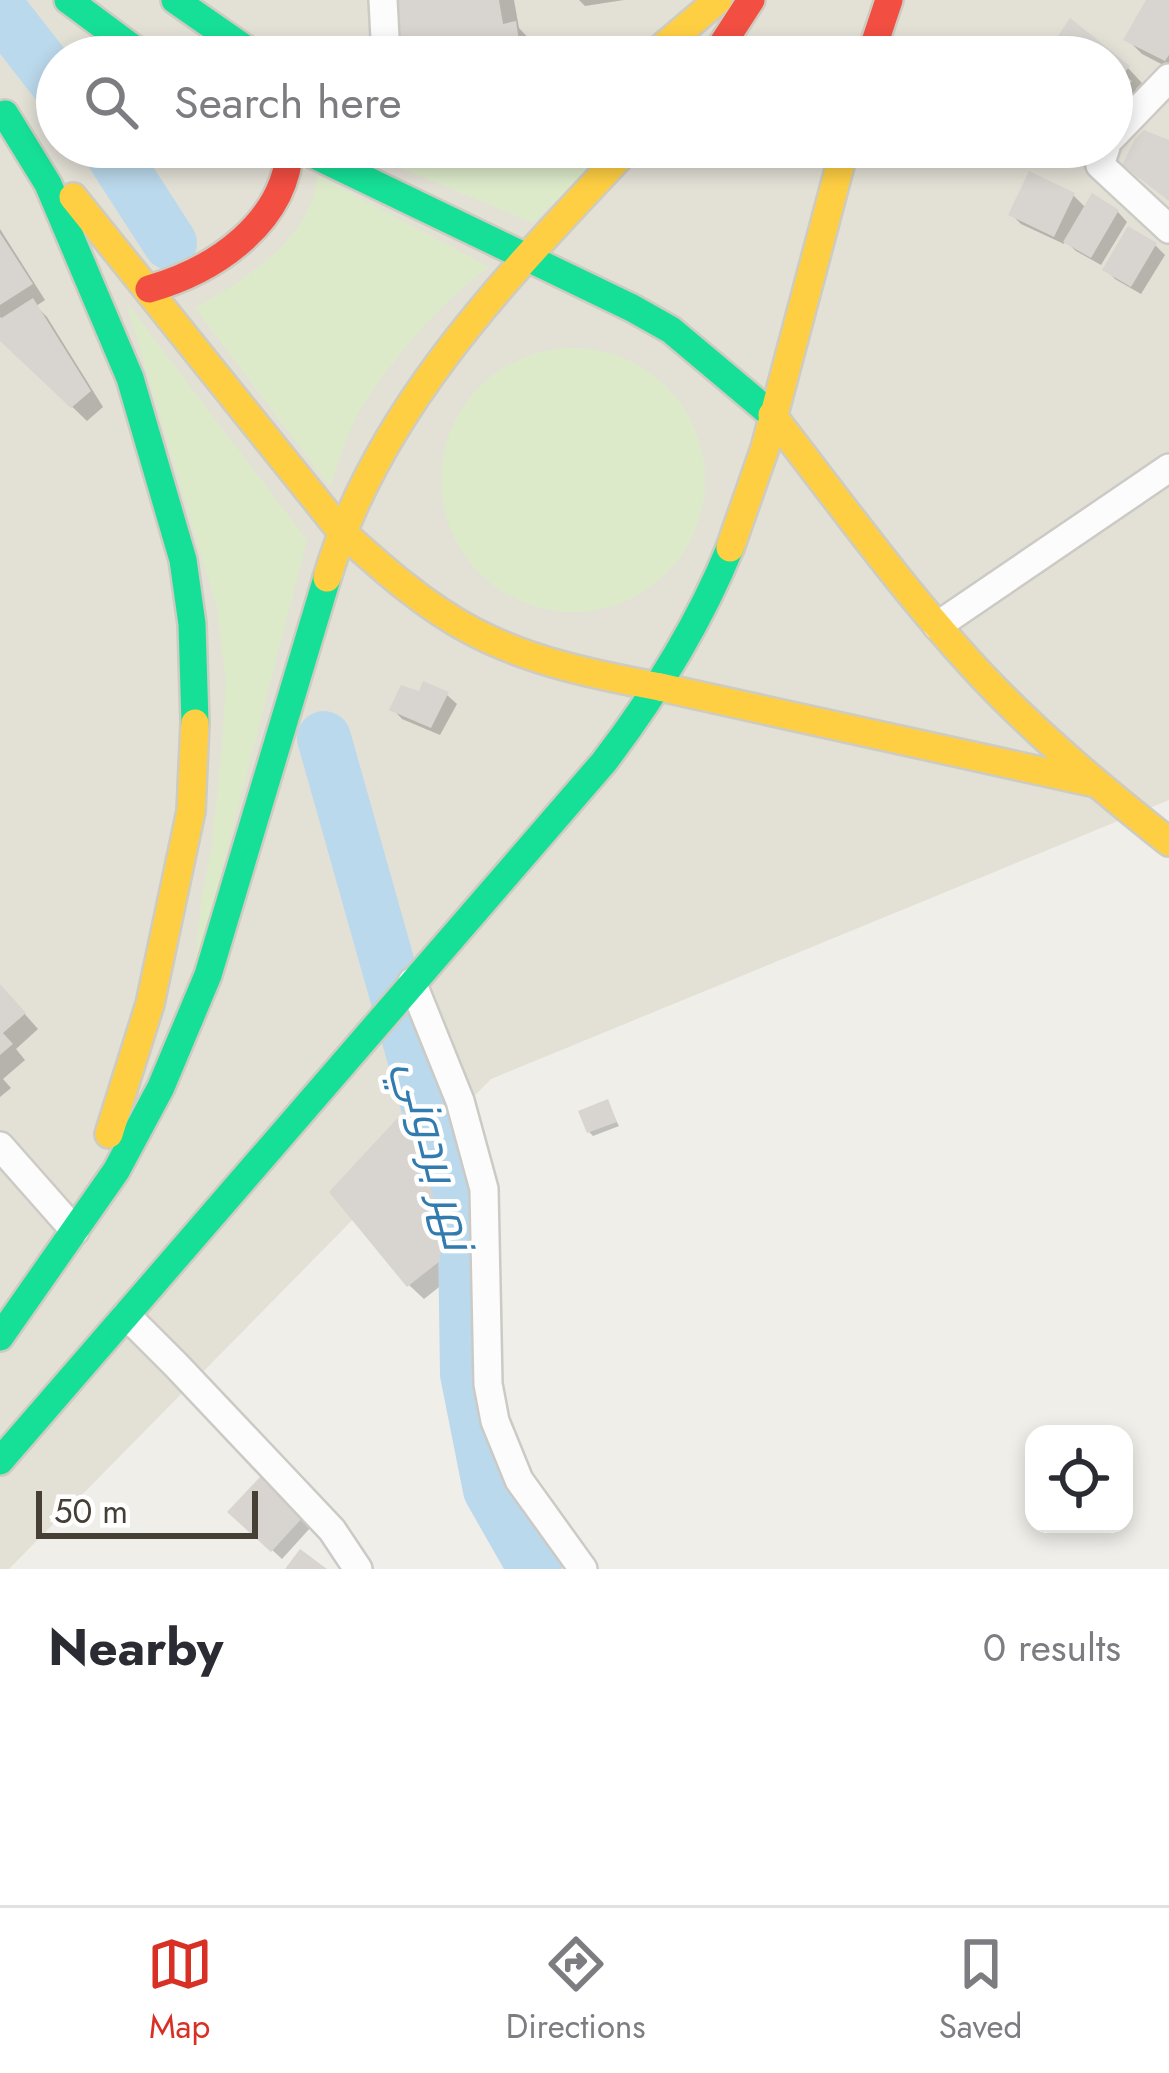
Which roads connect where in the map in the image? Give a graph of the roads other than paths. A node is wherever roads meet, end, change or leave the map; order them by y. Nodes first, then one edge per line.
1 (68, 0) edge
2 (175, 0) edge
3 (383, 0) edge
4 (718, 0) edge
5 (751, 0) edge
6 (889, 0) edge
7 (202, 9) edge
8 (117, 36) edge
9 (233, 36) edge
10 (385, 36) edge
11 (676, 36) edge
12 (730, 36) edge
13 (877, 36) edge
14 (1169, 78) edge
15 (2, 111) edge
16 (1133, 115) edge
17 (36, 152) edge
18 (36, 165) edge
19 (38, 168) edge
20 (49, 168) edge
21 (290, 168) edge
22 (339, 168) edge
23 (609, 168) edge
24 (838, 168) edge
25 (1103, 168) edge
26 (1169, 229) edge
27 (527, 256) junction
28 (149, 289) junction
29 (772, 416) junction
30 (1169, 468) edge
31 (341, 531) junction
32 (938, 626) junction
33 (660, 687) junction
34 (1094, 783) junction
35 (1169, 842) edge
36 (412, 982) junction
37 (0, 1146) edge
38 (93, 1205) junction
39 (74, 1231) junction
40 (126, 1316) junction
41 (0, 1337) edge
42 (0, 1461) edge
43 (358, 1569) edge
44 (583, 1569) edge

1 - 8 main road
2 - 7 main road
3 - 10 street
4 - 11 main road
5 - 12 main road
6 - 13 main road
7 - 9 main road
14 - 16 street
15 - 17 main road
15 - 18 main road
19 - 38 main road
20 - 28 main road
21 - 28 main road
22 - 27 main road
23 - 27 main road
24 - 29 main road
25 - 26 street
27 - 29 main road
27 - 31 main road
28 - 31 main road
29 - 32 main road
29 - 33 main road
30 - 32 street
31 - 33 main road
31 - 38 main road
32 - 34 main road
33 - 34 main road
33 - 36 main road
34 - 35 main road
36 - 40 main road
36 - 44 street
37 - 39 street
38 - 39 main road
39 - 41 main road
40 - 42 main road
40 - 43 street

